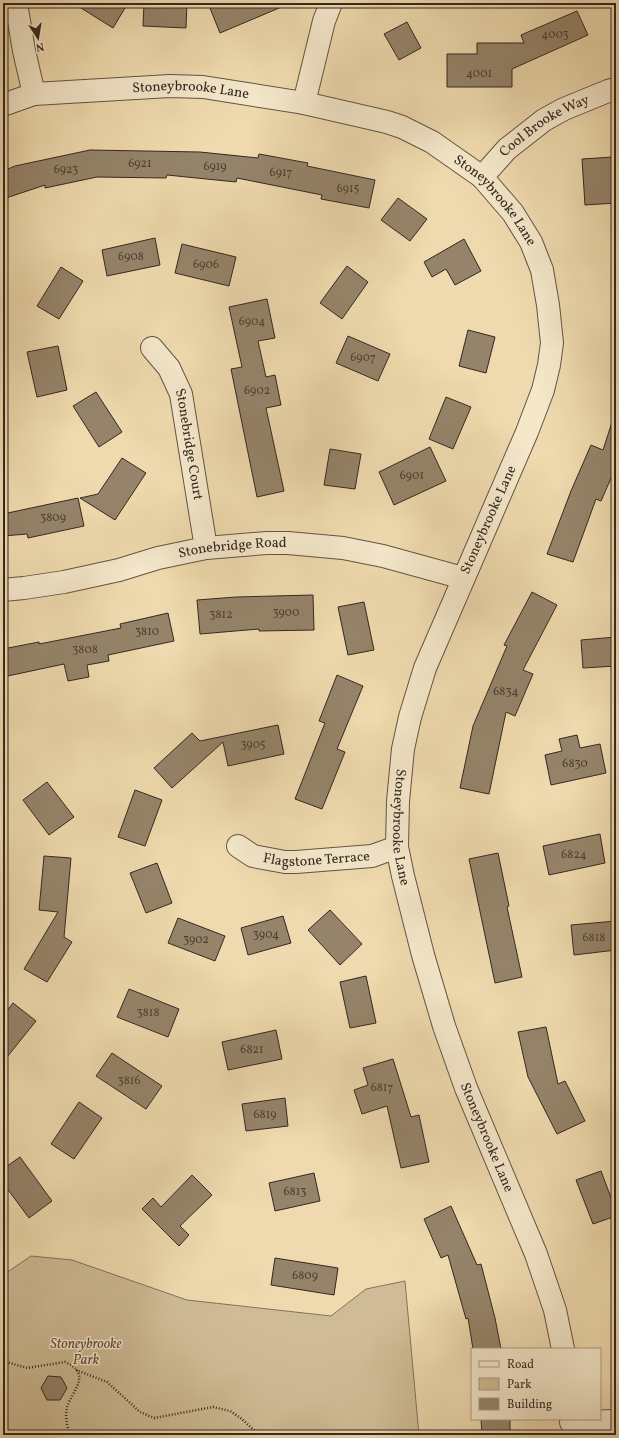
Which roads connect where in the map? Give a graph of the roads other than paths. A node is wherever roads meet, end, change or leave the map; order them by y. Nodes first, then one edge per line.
1 (16, 3) edge
2 (331, 3) edge
3 (616, 89) edge
4 (34, 94) junction
5 (304, 103) junction
6 (3, 105) edge
7 (482, 176) junction
8 (152, 348) dead end
9 (206, 548) junction
10 (463, 578) junction
11 (3, 590) edge
12 (238, 846) dead end
13 (397, 847) junction
14 (563, 1348) edge
15 (616, 1421) edge
16 (570, 1425) edge

1 - 4 street
2 - 5 street
3 - 7 street, Cool Brooke Way
4 - 5 street, Stoneybrooke Lane
4 - 6 street, Stoneybrooke Lane
5 - 7 street, Stoneybrooke Lane
7 - 10 street, Stoneybrooke Lane
8 - 9 street, Stonebridge Court
9 - 10 street, Stonebridge Road
9 - 11 street, Stonebridge Road
10 - 13 street, Stoneybrooke Lane
12 - 13 street, Flagstone Terrace
13 - 14 street, Stoneybrooke Lane
15 - 16 street

